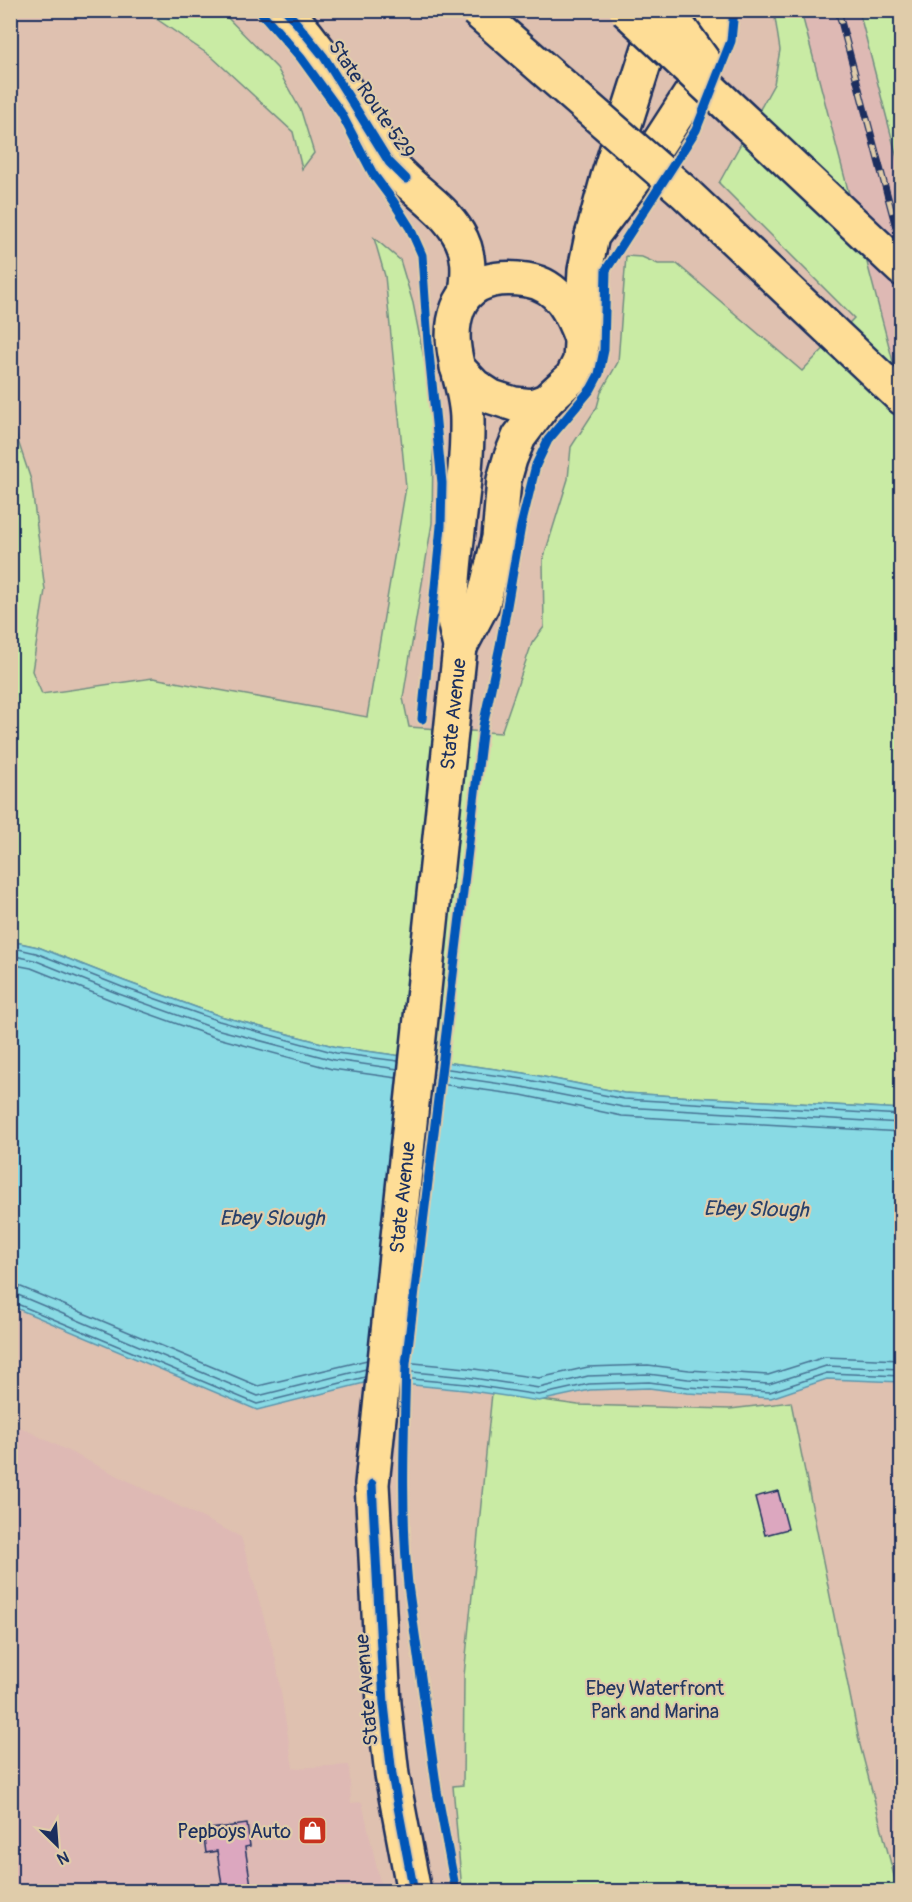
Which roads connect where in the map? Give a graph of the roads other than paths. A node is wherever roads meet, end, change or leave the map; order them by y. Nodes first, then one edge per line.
1 (286, 10) edge
2 (476, 10) edge
3 (504, 10) edge
4 (626, 10) edge
5 (661, 10) edge
6 (667, 10) edge
7 (716, 10) edge
8 (748, 124) junction
9 (682, 190) junction
10 (592, 236) junction
11 (902, 269) edge
12 (466, 294) junction
13 (582, 341) junction
14 (457, 367) junction
15 (902, 398) edge
16 (546, 401) junction
17 (460, 647) junction
18 (414, 1892) edge

1 - 12 main road, State Route 529
2 - 9 main road, bridge
3 - 9 main road, bridge
4 - 8 main road, bridge
5 - 10 main road
6 - 8 main road, bridge
7 - 10 main road
8 - 11 main road
9 - 15 main road
10 - 13 main road
12 - 13 main road
12 - 14 main road
13 - 16 main road
14 - 16 main road
14 - 17 main road, State Avenue
16 - 17 main road, State Avenue
17 - 18 main road, State Avenue

